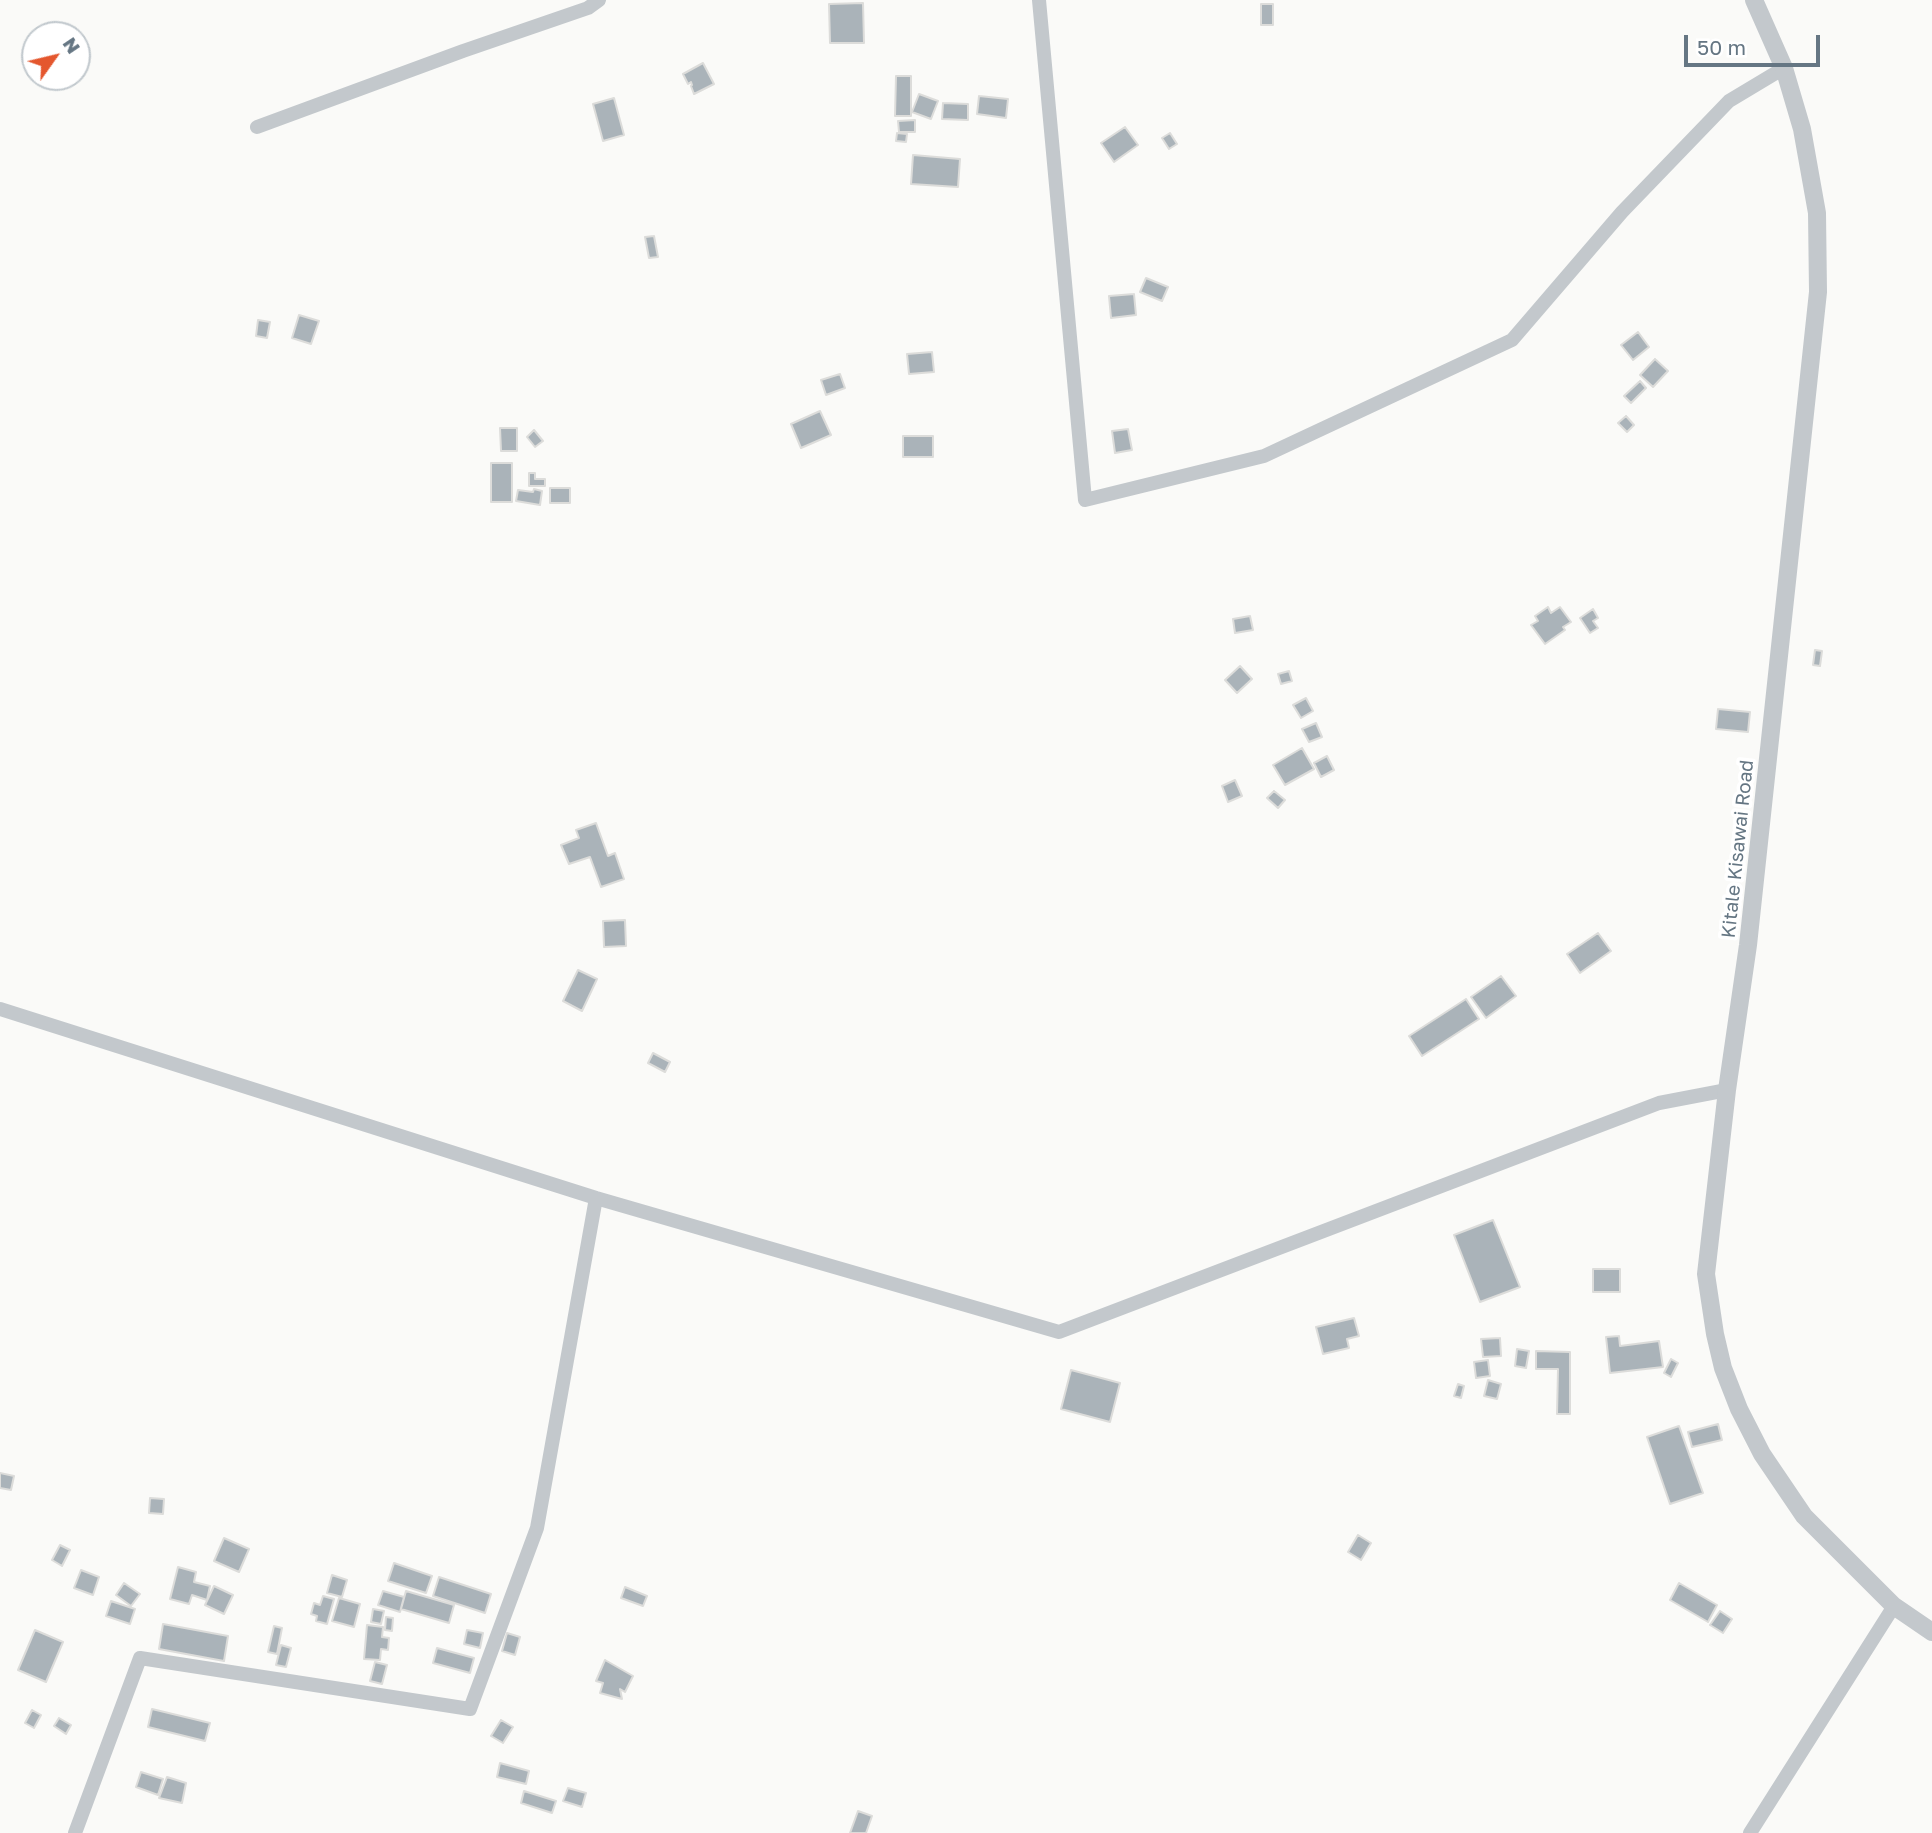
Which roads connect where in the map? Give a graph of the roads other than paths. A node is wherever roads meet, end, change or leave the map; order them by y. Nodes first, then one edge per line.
1 (599, 0) edge
2 (1039, 0) edge
3 (1754, 0) edge
4 (1784, 68) junction
5 (257, 127) dead end
6 (0, 1009) edge
7 (1727, 1090) junction
8 (596, 1198) junction
9 (1894, 1606) junction
10 (1932, 1632) edge
11 (75, 1833) edge
12 (1749, 1833) edge

1 - 5 street
2 - 4 street
3 - 4 street, Kitale Kisawai Road
4 - 7 street, Kitale Kisawai Road
6 - 8 street
7 - 8 street
7 - 9 street, Kitale Kisawai Road
8 - 11 street
9 - 10 street, Kitale Kisawai Road
9 - 12 street

